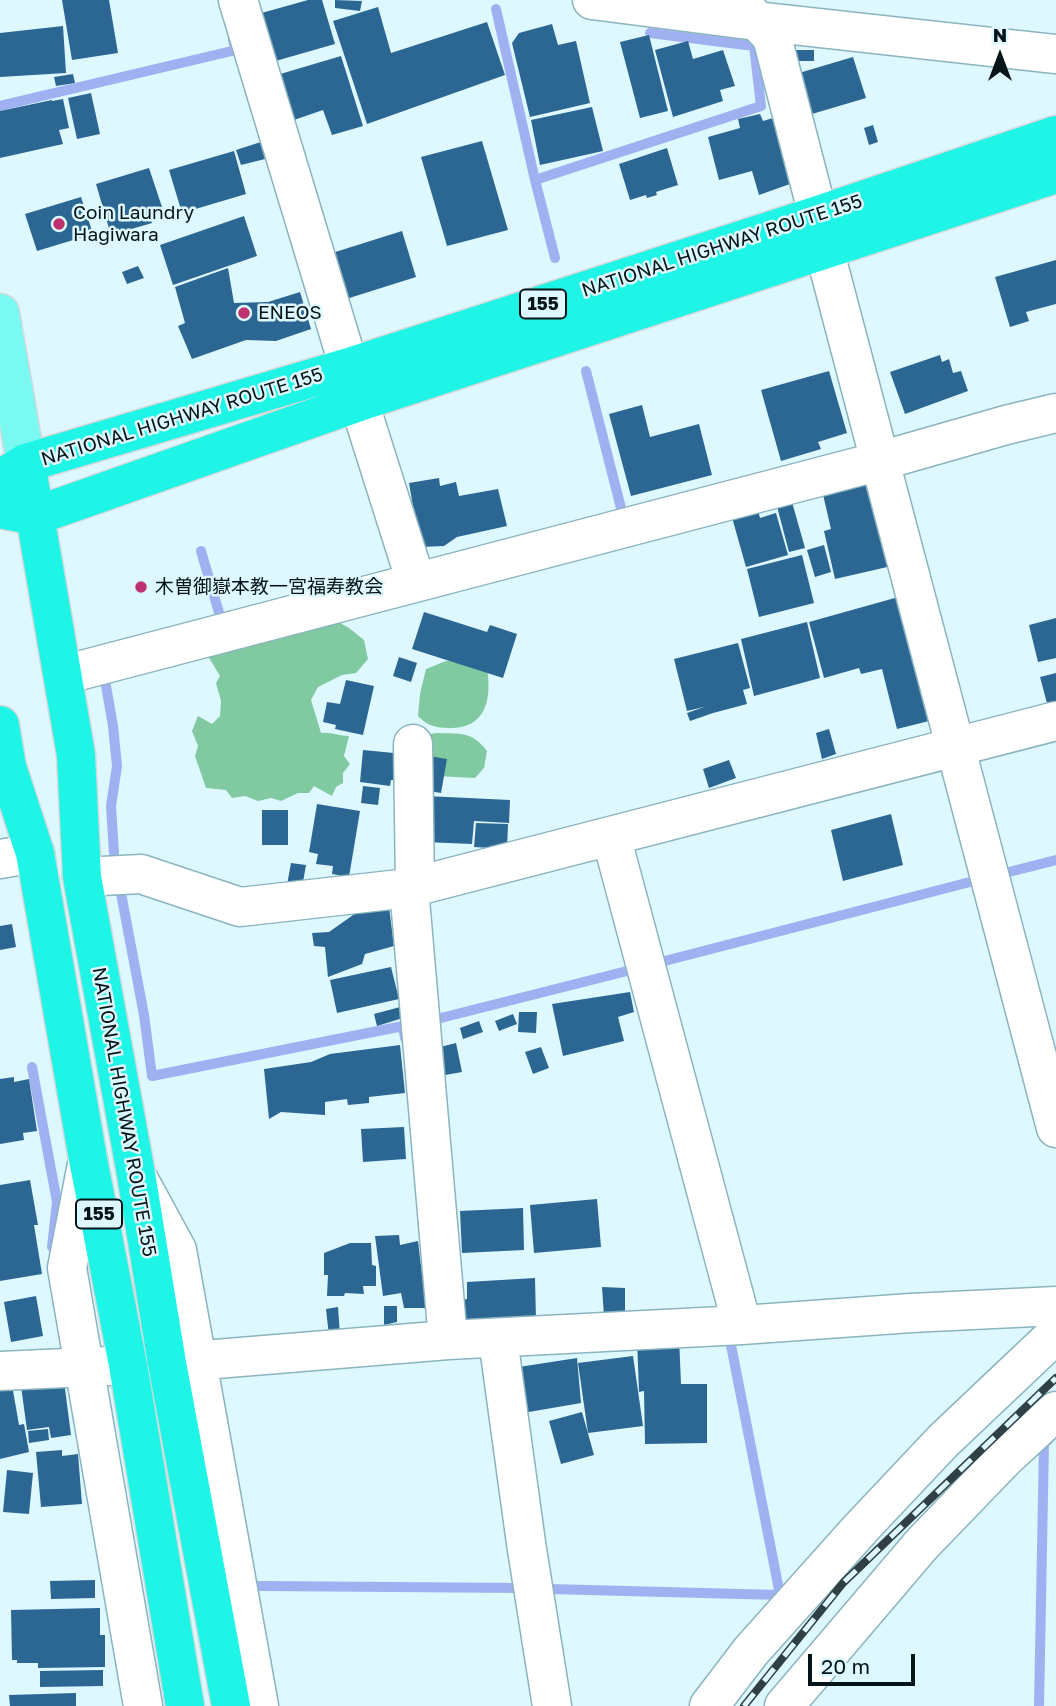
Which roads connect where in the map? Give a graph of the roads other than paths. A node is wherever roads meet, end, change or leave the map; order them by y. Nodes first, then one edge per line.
1 (238, 0) edge
2 (592, 0) edge
3 (748, 11) edge
4 (1056, 54) edge
5 (1056, 135) edge
6 (1056, 174) edge
7 (821, 232) junction
8 (0, 313) edge
9 (354, 384) junction
10 (1056, 413) edge
11 (880, 461) junction
12 (13, 471) edge
13 (18, 513) edge
14 (415, 582) junction
15 (63, 675) junction
16 (1056, 721) edge
17 (0, 725) edge
18 (413, 744) dead end
19 (956, 746) junction
20 (611, 835) junction
21 (18, 856) edge
22 (82, 877) junction
23 (412, 888) junction
24 (1056, 1128) edge
25 (88, 1159) junction
26 (1056, 1306) edge
27 (742, 1325) junction
28 (1056, 1334) edge
29 (498, 1339) junction
30 (448, 1340) junction
31 (182, 1362) junction
32 (128, 1365) junction
33 (84, 1367) junction
34 (0, 1371) edge
35 (1056, 1411) edge
36 (798, 1698) edge
37 (143, 1706) edge
38 (185, 1706) edge
39 (231, 1706) edge
40 (259, 1706) edge
41 (552, 1706) edge
42 (709, 1706) edge

1 - 9 street
2 - 3 street
3 - 4 street
3 - 7 street
5 - 7 highway, NATIONAL HIGHWAY ROUTE 155 / 155
6 - 7 highway, NATIONAL HIGHWAY ROUTE 155 / 155
7 - 9 highway, NATIONAL HIGHWAY ROUTE 155 / 155
7 - 11 street
8 - 12 main road
9 - 12 highway, NATIONAL HIGHWAY ROUTE 155 / 155
9 - 13 highway, NATIONAL HIGHWAY ROUTE 155 / 155
9 - 14 street
10 - 11 street
11 - 14 street
11 - 19 street
12 - 13 highway, NATIONAL HIGHWAY ROUTE 155 / 155
13 - 15 highway, NATIONAL HIGHWAY ROUTE 155 / 155
14 - 15 street
15 - 22 highway, NATIONAL HIGHWAY ROUTE 155 / 155
16 - 19 street
17 - 21 highway, 155
18 - 23 street
19 - 20 street
19 - 24 street
20 - 23 street
20 - 27 street
21 - 25 highway, 155
22 - 23 street
22 - 31 highway, NATIONAL HIGHWAY ROUTE 155 / 155
23 - 30 street
25 - 32 highway, 155
25 - 33 street
26 - 27 street
27 - 29 street
28 - 42 street
29 - 30 street
29 - 41 street
30 - 31 street
31 - 39 highway, NATIONAL HIGHWAY ROUTE 155 / 155
31 - 40 street
32 - 33 street
32 - 38 highway, 155
33 - 34 street
33 - 37 street
35 - 36 street

